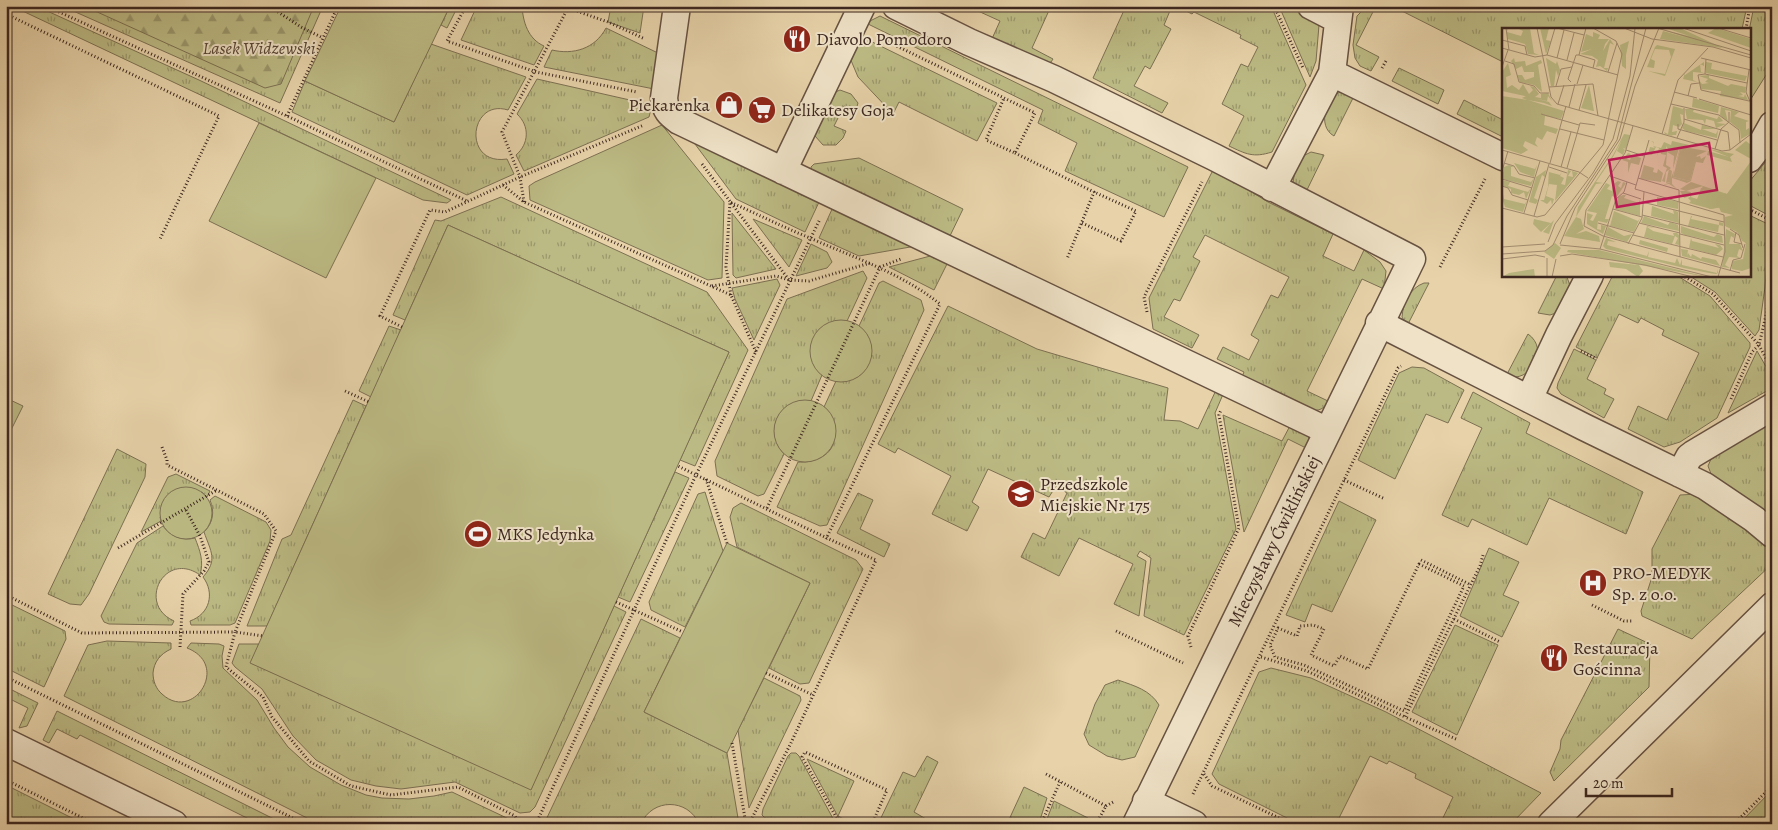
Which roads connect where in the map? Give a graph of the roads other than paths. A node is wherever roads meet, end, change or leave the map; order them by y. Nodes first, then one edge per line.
1 (677, 6) edge
2 (896, 6) edge
3 (1311, 6) edge
4 (1339, 13) edge
5 (858, 15) edge
6 (1319, 74) junction
7 (1772, 125) edge
8 (1750, 158) edge
9 (1496, 165) edge
10 (782, 171) junction
11 (1272, 188) junction
12 (1589, 276) edge
13 (1379, 323) junction
14 (1529, 399) junction
15 (1772, 407) edge
16 (1328, 431) junction
17 (1680, 474) junction
18 (1772, 534) edge
19 (1772, 606) edge
20 (6, 742) edge
21 (1141, 812) edge
22 (1188, 821) edge
23 (174, 824) edge
24 (1551, 824) edge

1 - 10 street
2 - 11 street
3 - 4 street
4 - 6 street
5 - 10 street
6 - 9 street
6 - 11 street
7 - 8 street
10 - 16 street
11 - 13 street, Mieczysławy Ćwiklińskiej
12 - 14 street
13 - 14 street
13 - 16 street, Mieczysławy Ćwiklińskiej
14 - 17 street
15 - 17 street
16 - 21 street, Mieczysławy Ćwiklińskiej
17 - 18 street
19 - 24 street
20 - 23 street
21 - 22 street

